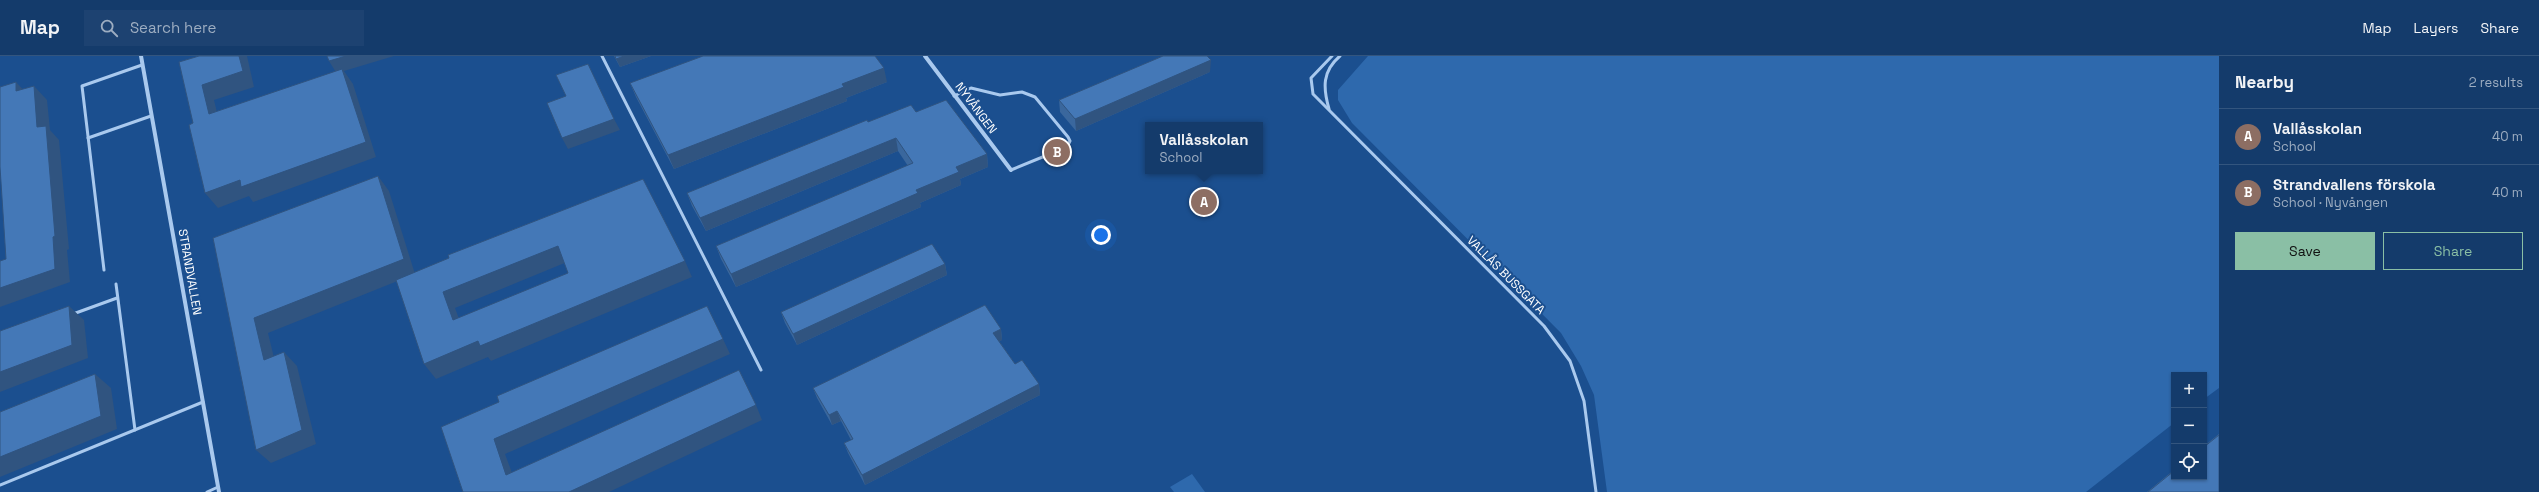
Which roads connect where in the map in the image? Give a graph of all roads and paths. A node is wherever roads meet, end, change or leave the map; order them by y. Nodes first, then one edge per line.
1 (141, 56) edge
2 (602, 56) edge
3 (925, 56) edge
4 (1332, 56) edge
5 (1340, 56) edge
6 (142, 65) junction
7 (953, 96) junction
8 (1329, 110) junction
9 (152, 116) junction
10 (88, 138) junction
11 (1012, 170) joint
12 (104, 270) dead end
13 (116, 284) dead end
14 (117, 298) junction
15 (66, 317) edge
16 (761, 370) dead end
17 (203, 402) junction
18 (135, 430) junction
19 (0, 485) edge
20 (219, 490) edge
21 (207, 492) edge
22 (1596, 492) edge

1 - 6 street, STRANDVALLEN
2 - 16 lane
3 - 7 street, NYVÅNGEN
4 - 8 lane, VALLÅS BUSSGATA
5 - 8 lane, VALLÅS BUSSGATA
6 - 9 street, STRANDVALLEN
6 - 10 lane
7 - 11 street, NYVÅNGEN
7 - 11 lane
8 - 22 lane, VALLÅS BUSSGATA
9 - 10 lane
9 - 17 street, STRANDVALLEN
10 - 12 lane
13 - 14 lane
14 - 15 lane
14 - 18 lane
17 - 18 lane
17 - 20 street, STRANDVALLEN
18 - 19 lane
20 - 21 lane

